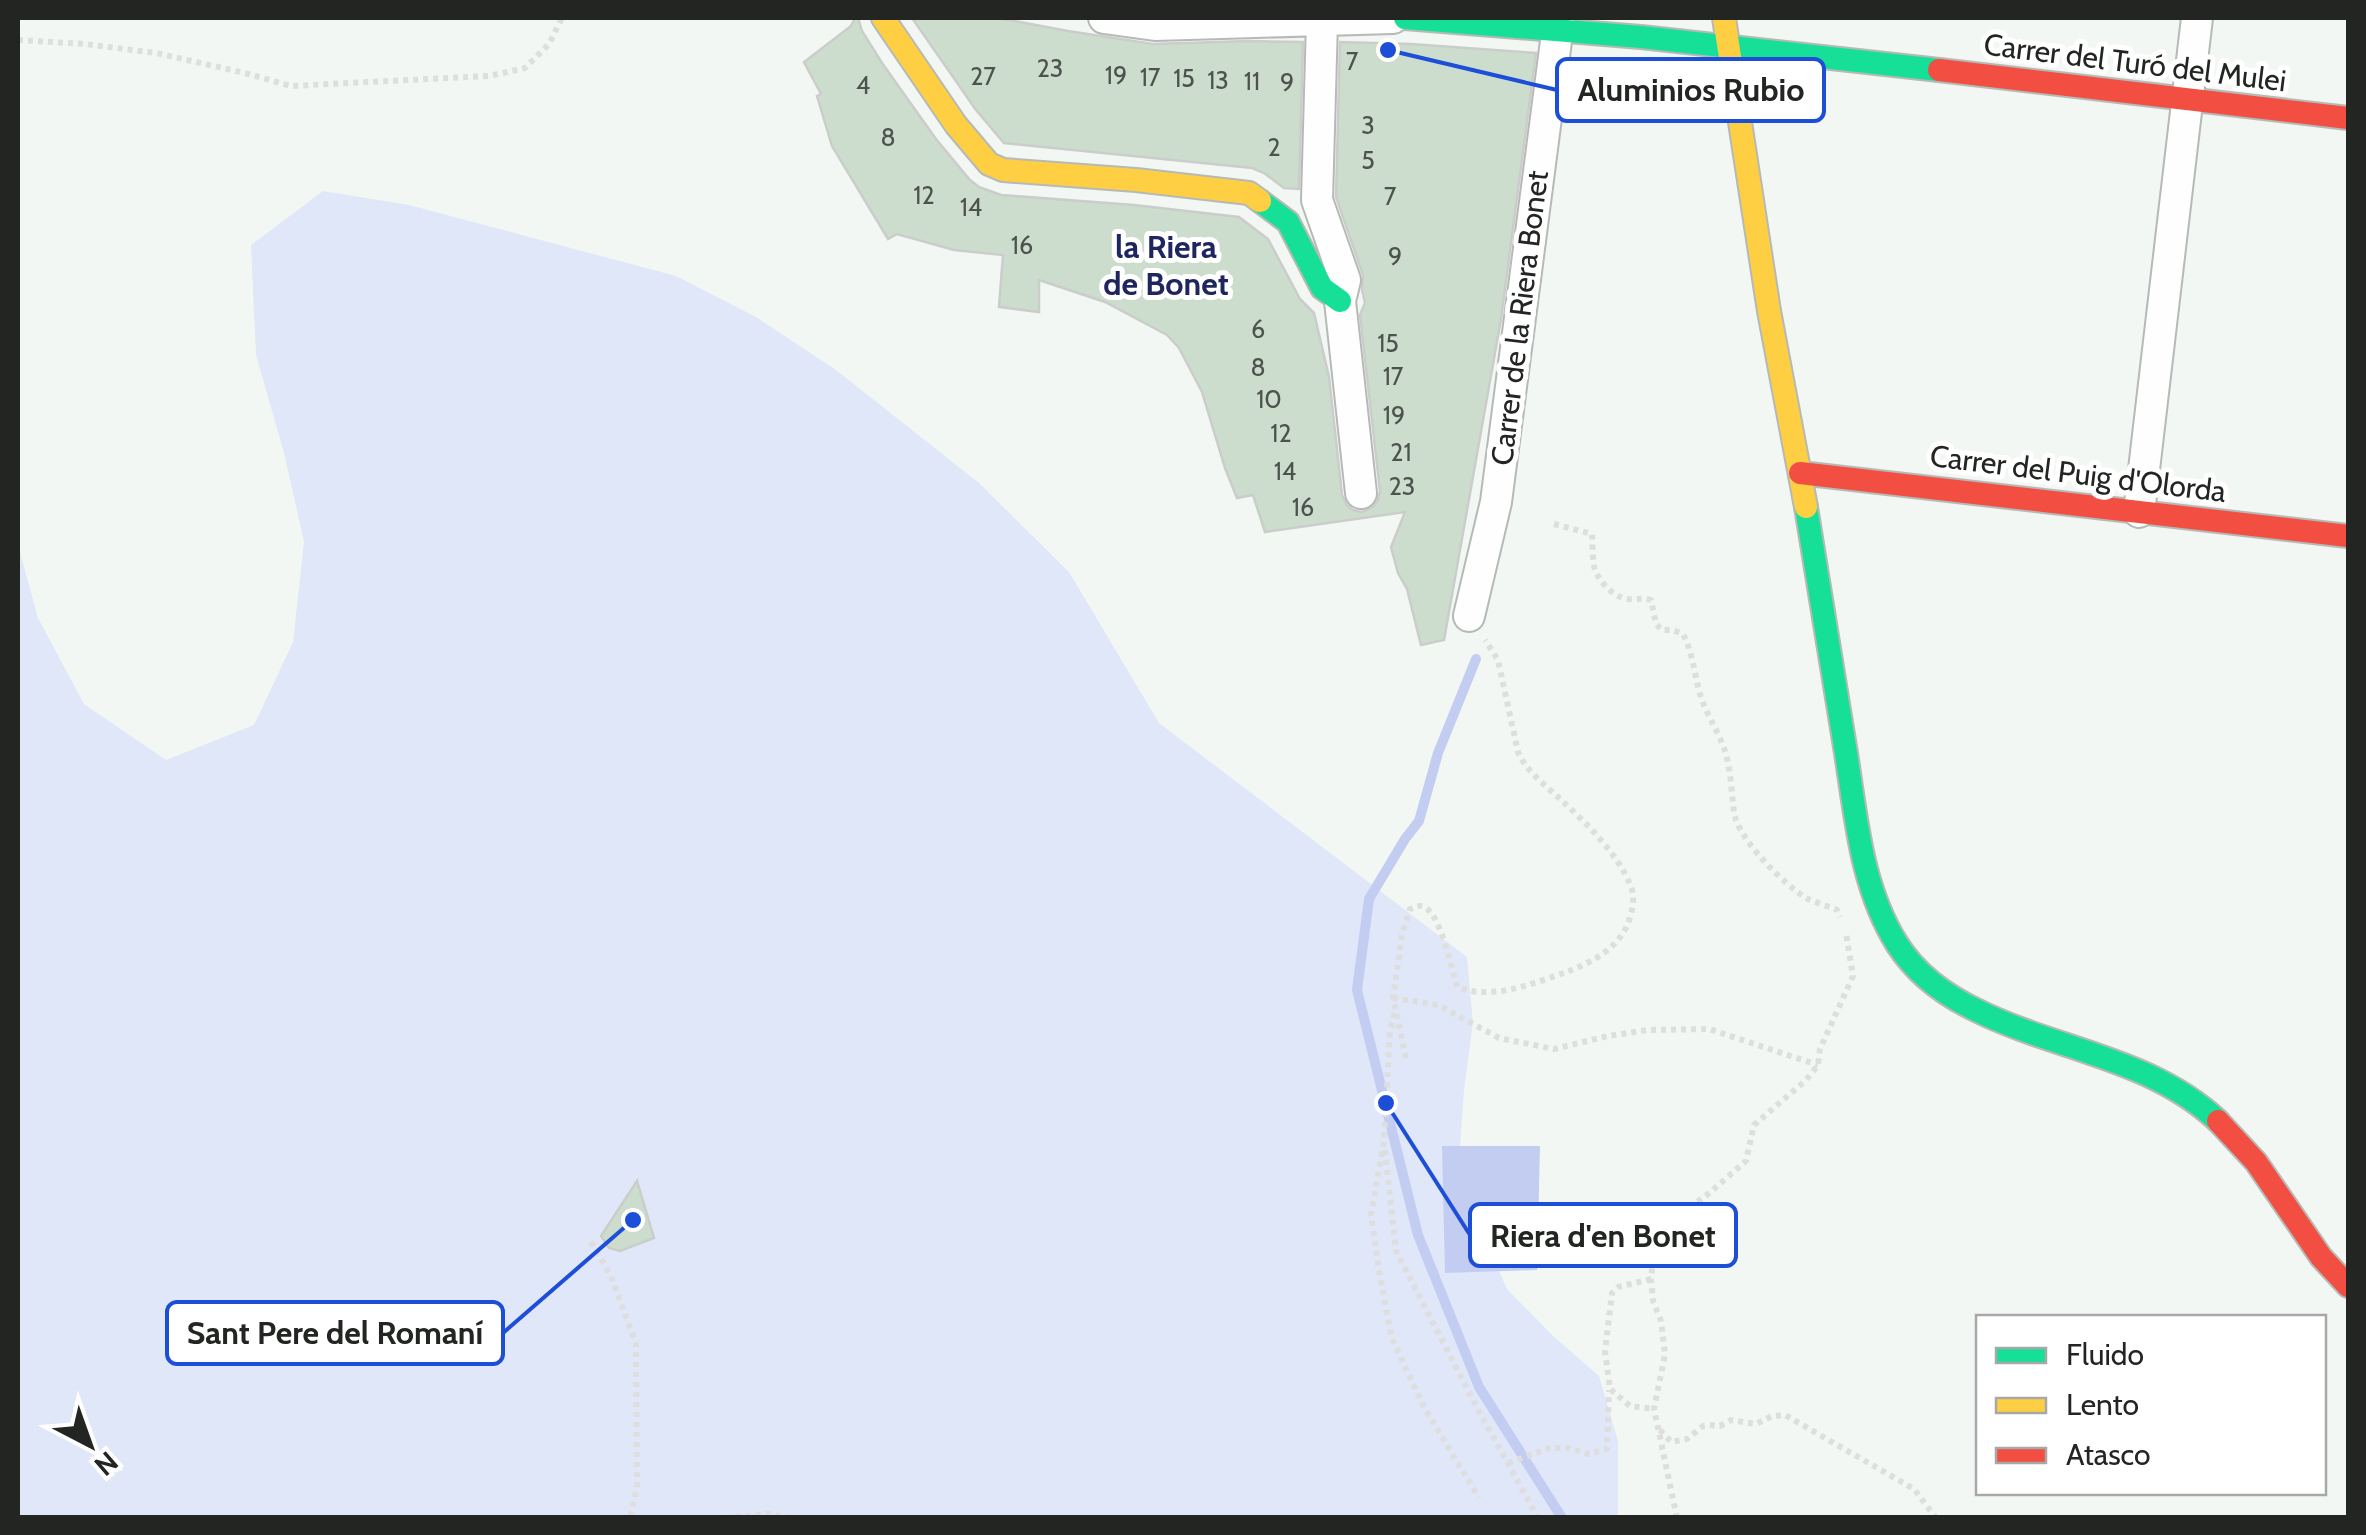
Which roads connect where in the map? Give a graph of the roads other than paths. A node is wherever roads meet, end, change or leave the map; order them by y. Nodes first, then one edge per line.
1 (883, 18) edge
2 (1104, 18) edge
3 (1393, 18) edge
4 (1405, 18) edge
5 (1724, 18) edge
6 (2197, 18) edge
7 (1195, 20) edge
8 (1322, 21) junction
9 (1558, 23) edge
10 (1728, 46) junction
11 (2188, 100) junction
12 (2348, 118) edge
13 (1340, 301) junction
14 (1800, 473) junction
15 (1362, 493) dead end
16 (2139, 512) junction
17 (2348, 536) edge
18 (1469, 616) road end
19 (2348, 1286) edge

1 - 13 street
2 - 7 street
3 - 8 street
4 - 9 street, Carrer del Turó del Mulei
5 - 10 street
6 - 11 street
7 - 8 street
8 - 13 street
9 - 10 street, Carrer del Turó del Mulei
9 - 18 street, Carrer de la Riera Bonet
10 - 11 street, Carrer del Turó del Mulei
10 - 14 street
11 - 12 street, Carrer del Turó del Mulei
11 - 16 street
13 - 15 street
14 - 16 street, Carrer del Puig d'Olorda
14 - 19 street
16 - 17 street, Carrer del Puig d'Olorda

